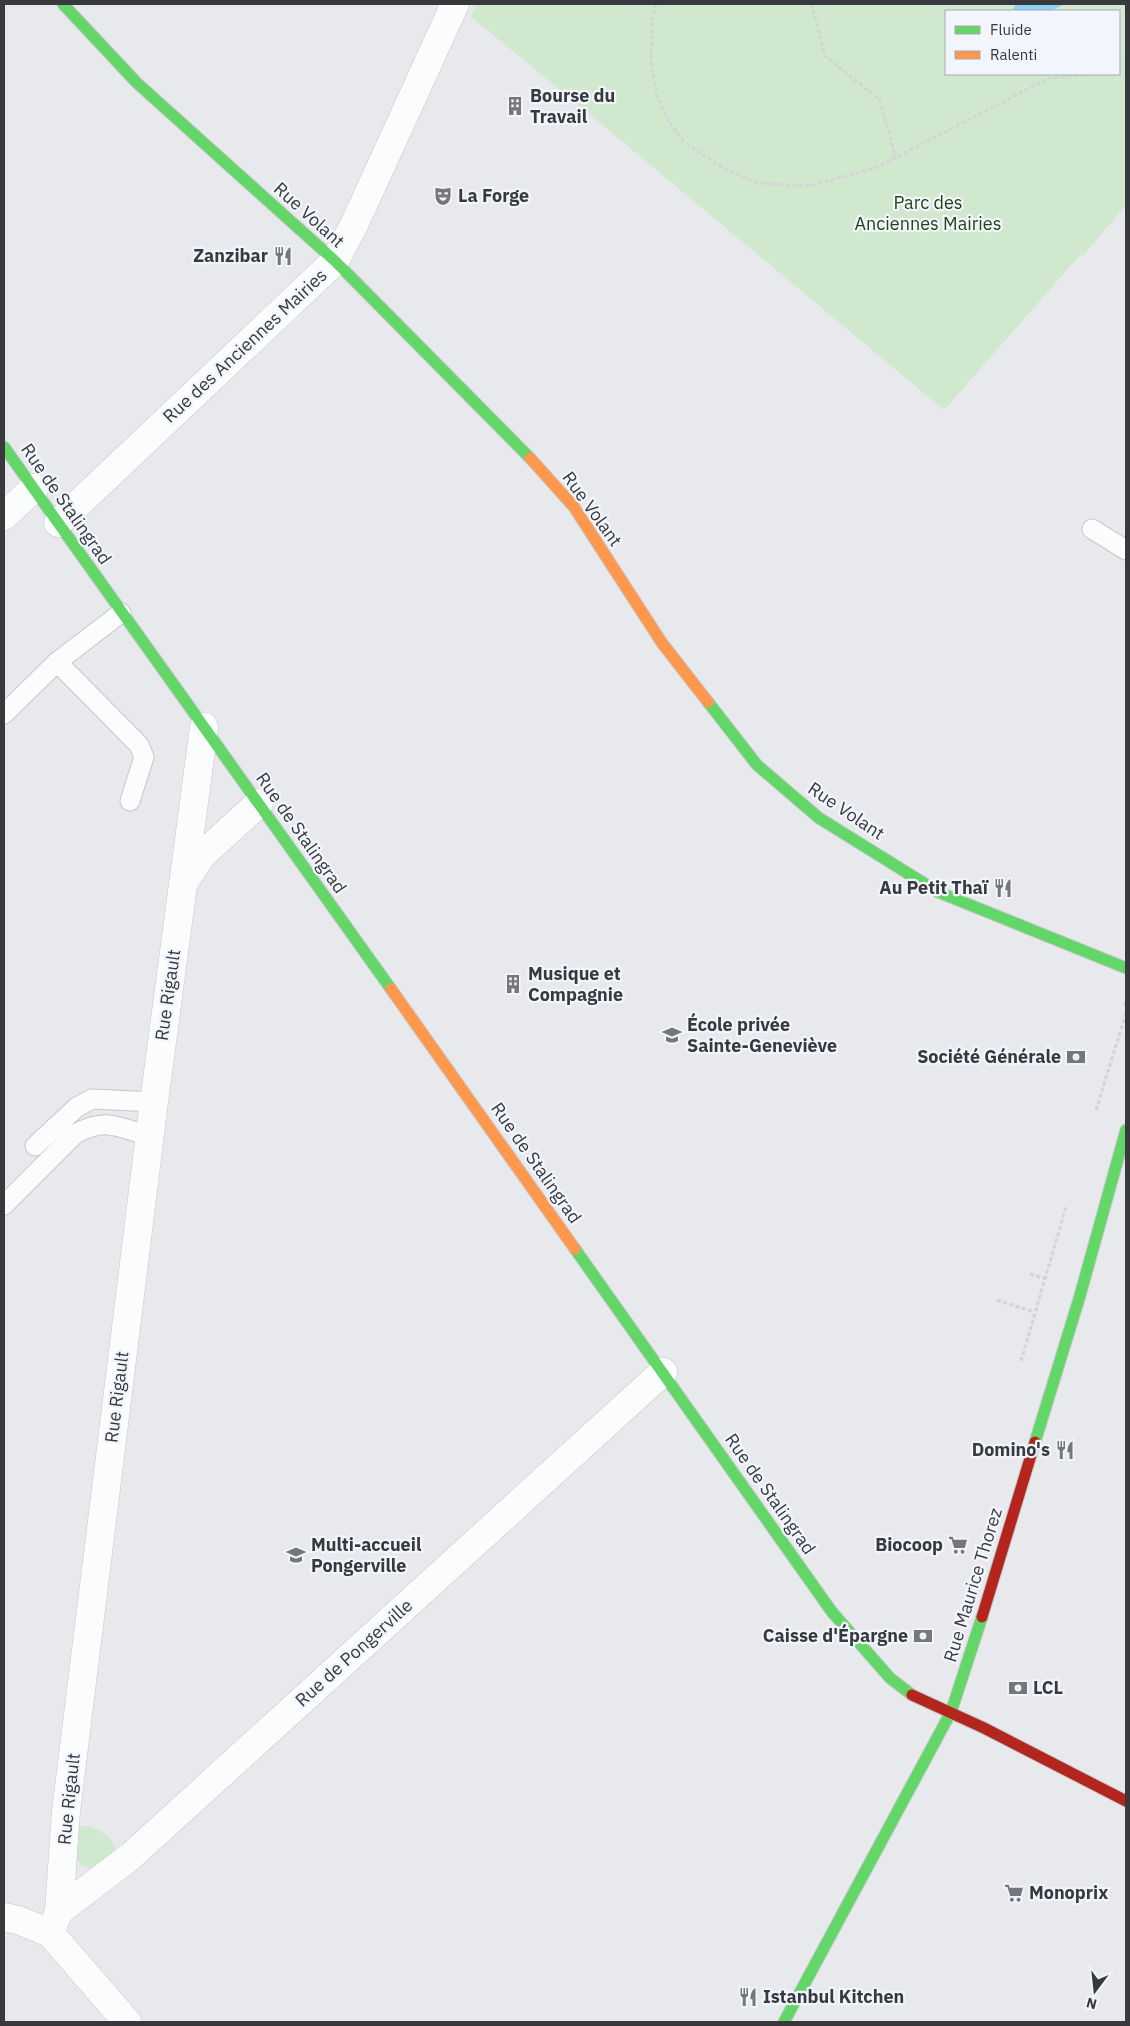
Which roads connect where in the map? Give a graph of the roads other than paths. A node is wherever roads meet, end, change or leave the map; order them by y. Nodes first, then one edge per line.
1 (63, 4) edge
2 (454, 4) edge
3 (335, 261) junction
4 (4, 447) edge
5 (34, 488) junction
6 (4, 516) edge
7 (58, 523) junction
8 (1092, 529) dead end
9 (1126, 550) edge
10 (121, 613) junction
11 (57, 662) junction
12 (4, 714) edge
13 (204, 727) junction
14 (130, 801) dead end
15 (259, 804) junction
16 (183, 884) junction
17 (1126, 968) edge
18 (154, 1102) junction
19 (1126, 1130) edge
20 (149, 1136) junction
21 (35, 1146) dead end
22 (4, 1205) edge
23 (662, 1372) junction
24 (951, 1712) junction
25 (1126, 1801) edge
26 (4, 1917) edge
27 (54, 1922) junction
28 (127, 2022) edge
29 (784, 2022) edge

1 - 3 street, Rue Volant
2 - 3 street, Rue des Anciennes Mairies
3 - 7 street, Rue des Anciennes Mairies
3 - 17 street, Rue Volant
4 - 5 street, Rue de Stalingrad
5 - 6 street
5 - 7 street, Rue de Stalingrad
7 - 10 street, Rue de Stalingrad
8 - 9 lane
10 - 11 lane
10 - 13 street, Rue de Stalingrad
11 - 12 lane
11 - 14 lane
13 - 15 street, Rue de Stalingrad
13 - 16 street, Rue Rigault
15 - 16 street, Rue Rigault
15 - 23 street, Rue de Stalingrad
16 - 18 street, Rue Rigault
18 - 20 street, Rue Rigault
18 - 21 lane
19 - 24 street, Rue Maurice Thorez
20 - 22 lane
20 - 27 street, Rue Rigault
23 - 24 street, Rue de Stalingrad
23 - 27 street, Rue de Pongerville
24 - 25 street, Rue de Stalingrad
24 - 29 street, Rue Maurice Thorez
26 - 27 street
27 - 28 street

